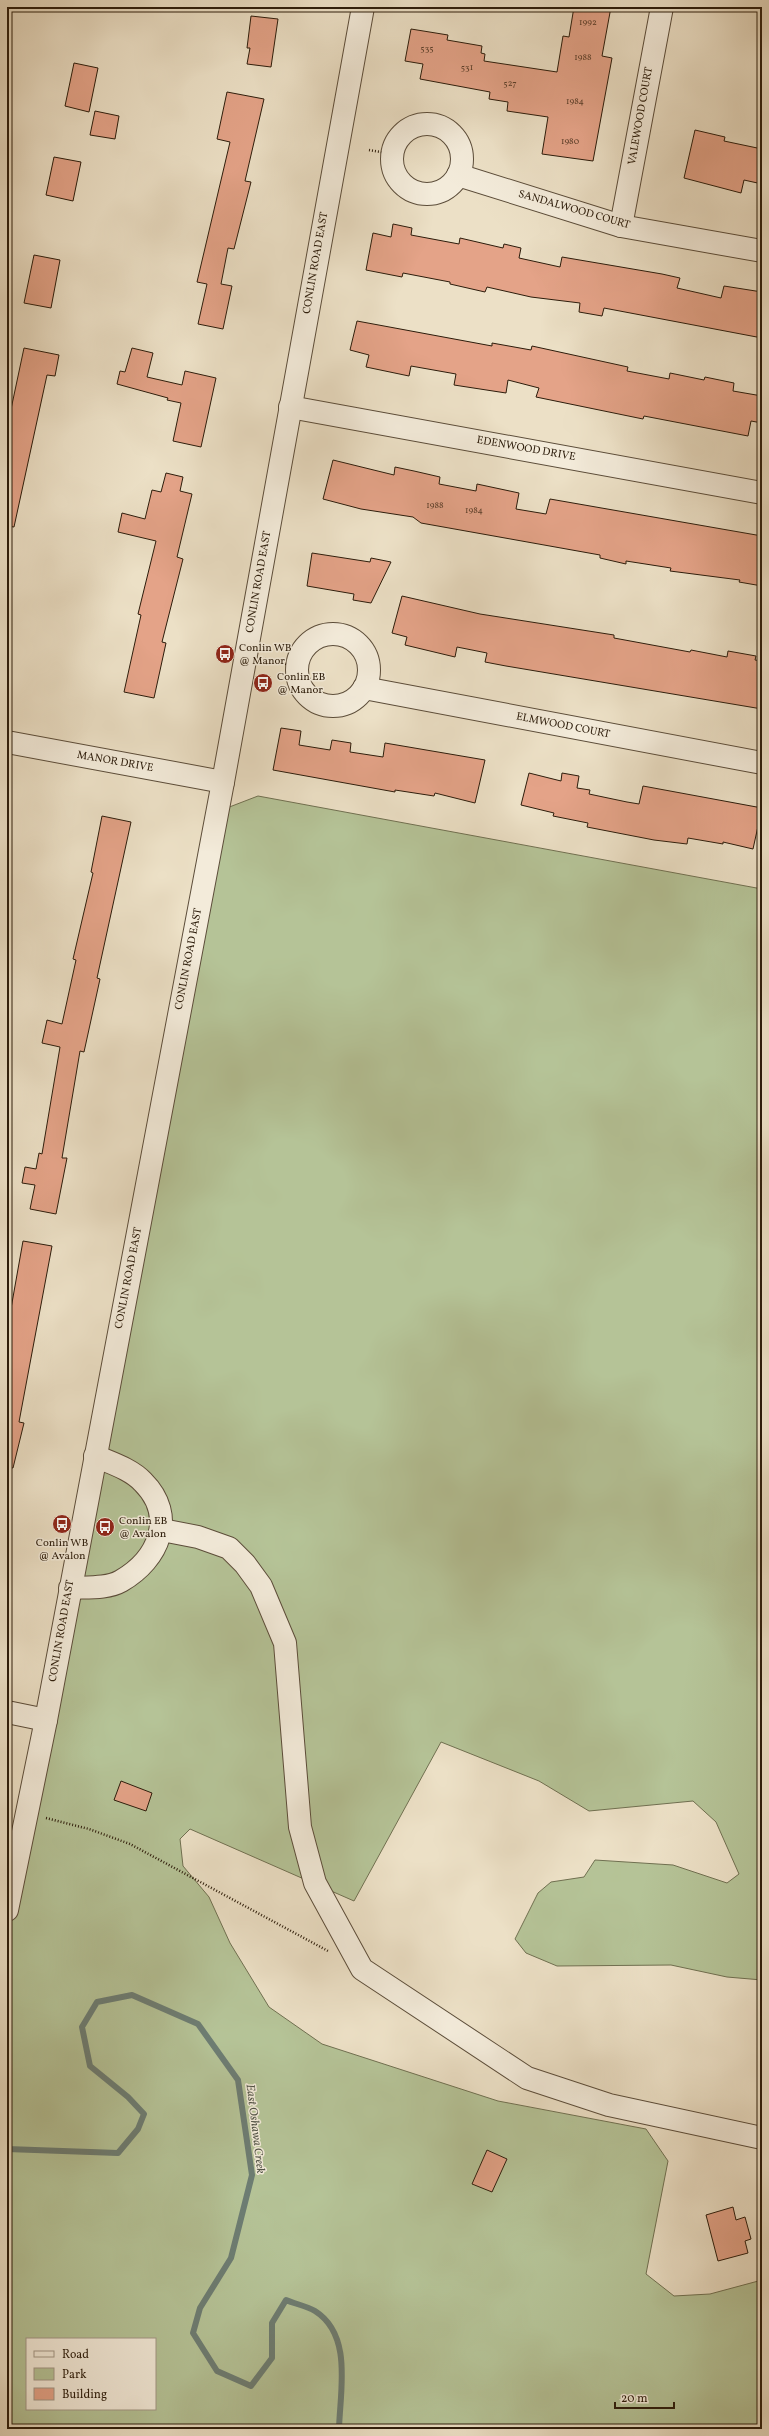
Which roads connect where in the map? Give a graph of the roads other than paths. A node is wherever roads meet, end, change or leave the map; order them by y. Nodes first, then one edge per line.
1 (363, 7) edge
2 (662, 7) edge
3 (458, 175) junction
4 (621, 226) junction
5 (762, 251) edge
6 (290, 407) junction
7 (762, 493) edge
8 (364, 688) junction
9 (7, 742) edge
10 (762, 763) edge
11 (223, 782) junction
12 (95, 1456) junction
13 (162, 1530) junction
14 (70, 1588) junction
15 (7, 1712) edge
16 (46, 1720) junction
17 (7, 1910) edge
18 (762, 2138) edge

1 - 6 street, CONLIN ROAD EAST
2 - 4 street, VALEWOOD COURT
3 - 3 street
3 - 4 street, SANDALWOOD COURT
4 - 5 street, SANDALWOOD COURT
6 - 7 street, EDENWOOD DRIVE
6 - 11 street, CONLIN ROAD EAST
8 - 8 street
8 - 10 street, ELMWOOD COURT
9 - 11 street, MANOR DRIVE
11 - 12 street, CONLIN ROAD EAST
12 - 13 street
12 - 14 street, CONLIN ROAD EAST
13 - 14 street
13 - 18 street
14 - 16 street, CONLIN ROAD EAST
15 - 16 street
16 - 17 street, CONLIN ROAD EAST

